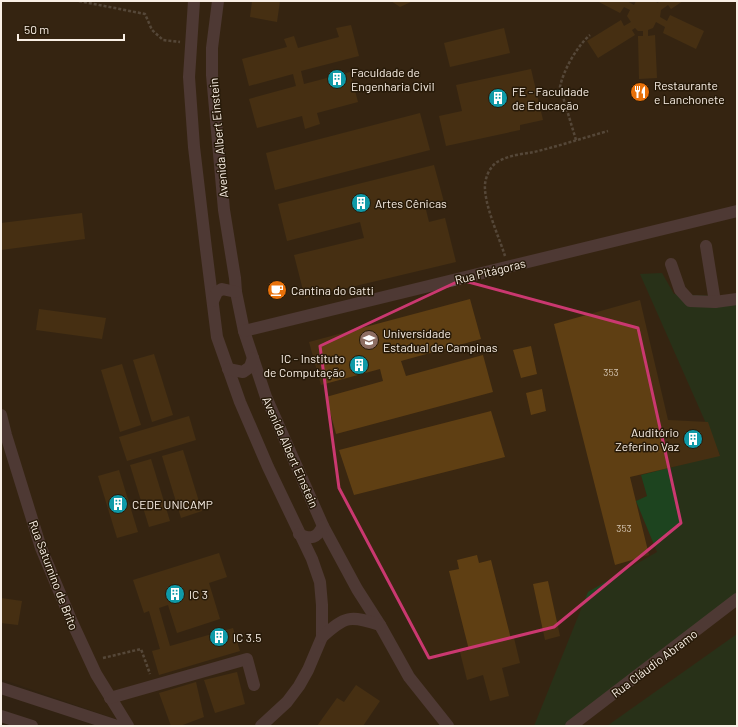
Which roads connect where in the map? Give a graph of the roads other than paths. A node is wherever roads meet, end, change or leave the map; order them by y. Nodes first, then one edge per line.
1 (194, 1) edge
2 (218, 1) edge
3 (737, 211) edge
4 (706, 246) dead end
5 (671, 264) dead end
6 (236, 292) junction
7 (737, 299) edge
8 (213, 301) junction
9 (715, 302) junction
10 (244, 330) junction
11 (253, 358) junction
12 (228, 369) junction
13 (1, 415) edge
14 (323, 526) junction
15 (299, 534) junction
16 (737, 599) edge
17 (380, 625) junction
18 (322, 637) junction
19 (254, 685) dead end
20 (1, 688) edge
21 (110, 698) junction
22 (1, 716) edge
23 (442, 724) edge
24 (32, 726) edge
25 (117, 726) edge
26 (128, 726) edge
27 (261, 726) edge
28 (571, 726) edge

1 - 8 street, Avenida Albert Einstein
2 - 6 street, Avenida Albert Einstein
3 - 10 street, Rua Pitágoras
4 - 9 street
5 - 9 street
6 - 8 street
6 - 10 street, Avenida Albert Einstein
7 - 9 street
8 - 12 street, Avenida Albert Einstein
10 - 11 street, Avenida Albert Einstein
11 - 12 street
11 - 14 street, Avenida Albert Einstein
12 - 15 street, Avenida Albert Einstein
13 - 21 street, Rua Saturnino de Brito
14 - 15 street
14 - 17 street, Avenida Albert Einstein
15 - 18 street, Avenida Albert Einstein
16 - 28 street, Rua Cláudio Abramo
17 - 18 street
17 - 23 street, Avenida Albert Einstein
18 - 27 street, Avenida Albert Einstein
19 - 21 street
20 - 25 street
21 - 26 street, Rua Saturnino de Brito
22 - 24 street

